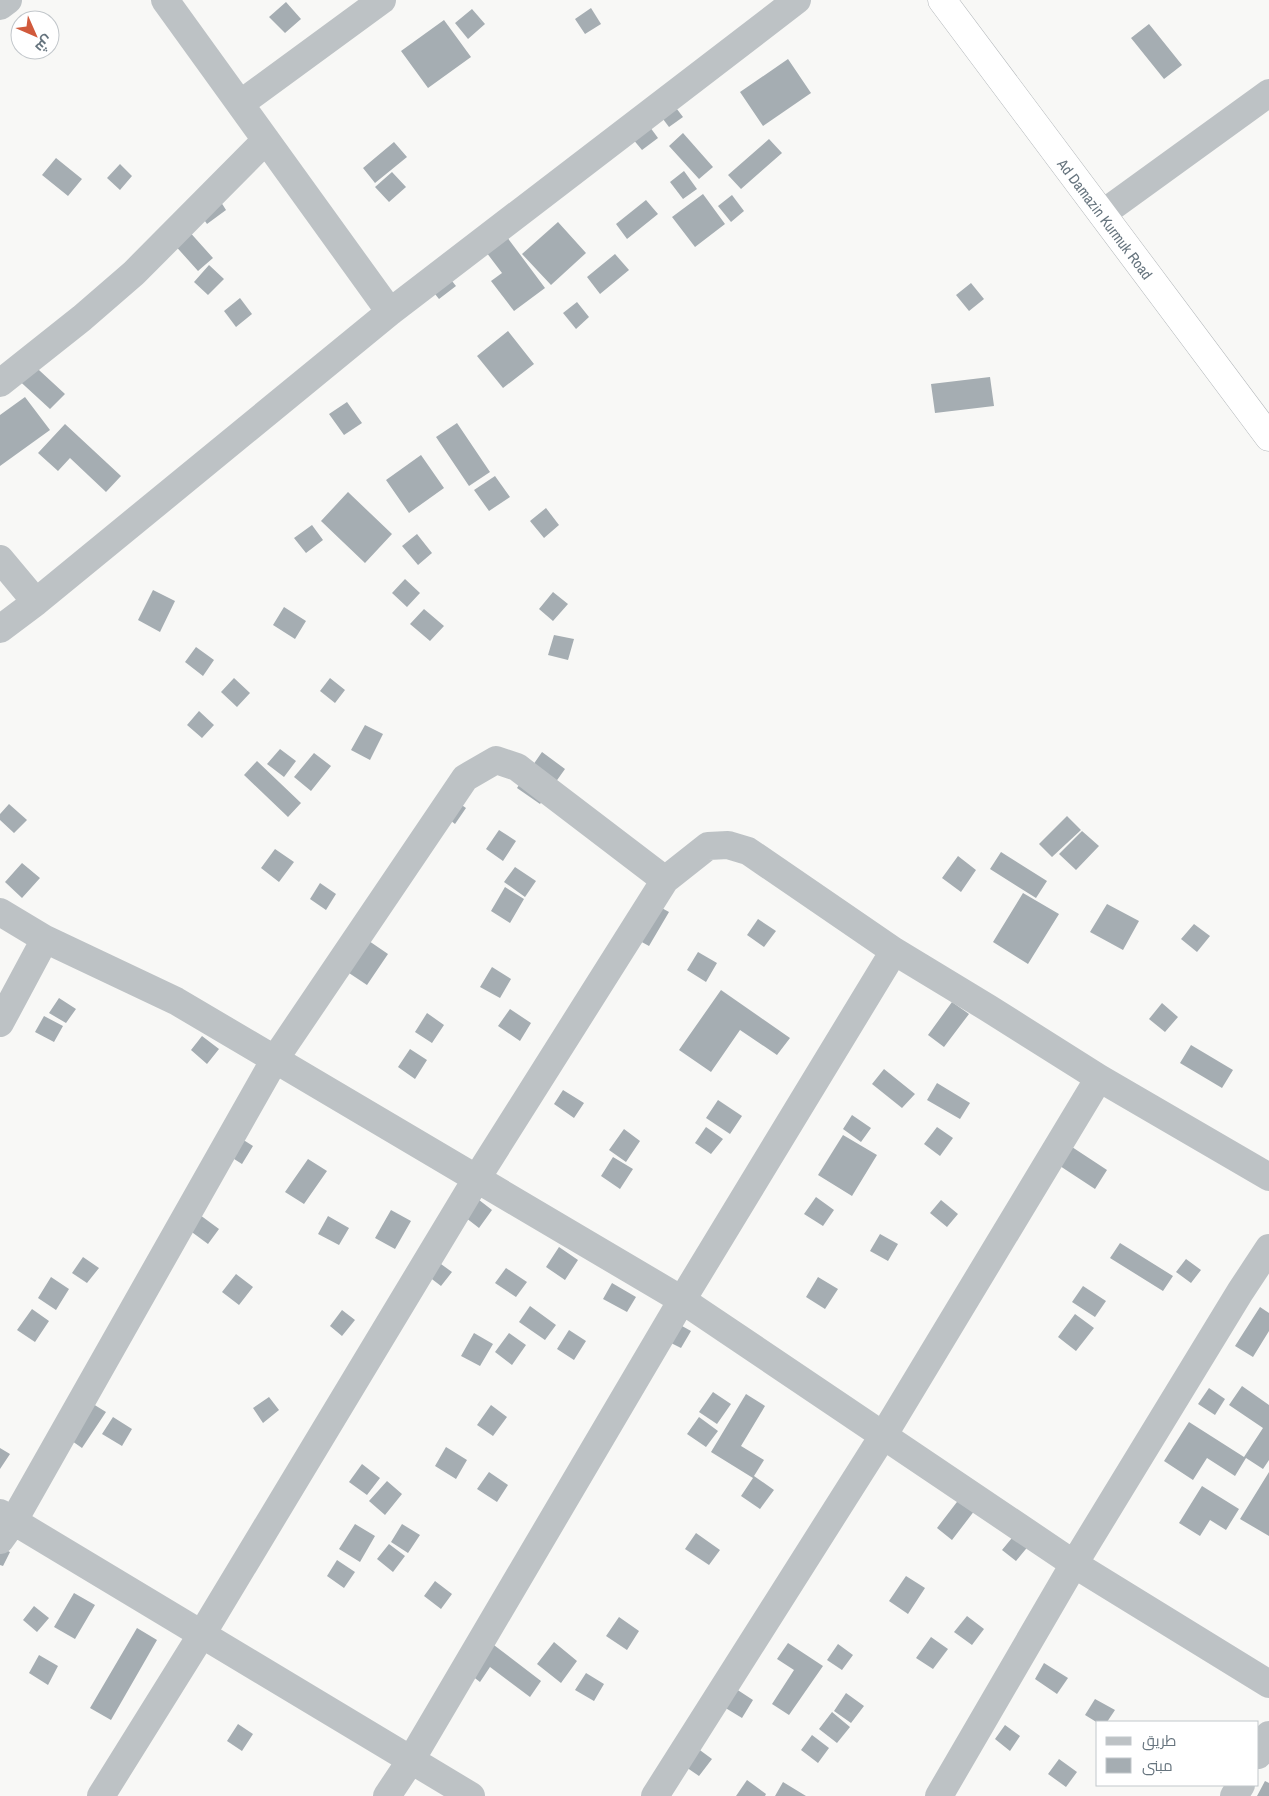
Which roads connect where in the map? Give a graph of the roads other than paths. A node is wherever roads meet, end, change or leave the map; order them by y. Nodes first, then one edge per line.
1 (8, 0) edge
2 (165, 0) edge
3 (382, 0) edge
4 (797, 0) edge
5 (946, 1) edge
6 (0, 6) edge
7 (1269, 93) edge
8 (240, 104) junction
9 (266, 140) junction
10 (1102, 214) junction
11 (390, 312) junction
12 (0, 383) edge
13 (1264, 421) edge
14 (0, 559) edge
15 (36, 602) junction
16 (0, 629) edge
17 (665, 880) junction
18 (0, 912) edge
19 (45, 938) junction
20 (894, 951) junction
21 (0, 1023) edge
22 (275, 1059) junction
23 (1099, 1078) junction
24 (1269, 1177) edge
25 (477, 1178) junction
26 (1269, 1248) edge
27 (682, 1300) junction
28 (883, 1436) junction
29 (4, 1525) edge
30 (1074, 1564) junction
31 (202, 1634) junction
32 (1269, 1684) edge
33 (1269, 1735) edge
34 (1259, 1753) edge
35 (411, 1760) junction
36 (101, 1796) edge
37 (387, 1796) edge
38 (471, 1796) edge
39 (655, 1796) edge
40 (939, 1796) edge

1 - 6 street
2 - 8 street
3 - 8 street
4 - 11 street
5 - 10 highway, Ad Damazin Kurmuk Road
7 - 10 street
8 - 9 street
9 - 11 street
9 - 12 street
10 - 13 highway, Ad Damazin Kurmuk Road
11 - 15 street
14 - 15 street
15 - 16 street
17 - 20 street
17 - 22 street
17 - 25 street
18 - 19 street
19 - 21 street
19 - 22 street
20 - 23 street
20 - 27 street
22 - 25 street
22 - 29 street
23 - 24 street
23 - 28 street
25 - 27 street
25 - 31 street
26 - 30 street
27 - 28 street
27 - 35 street
28 - 30 street
28 - 39 street
29 - 31 street
30 - 32 street
30 - 40 street
31 - 35 street
31 - 36 street
33 - 34 street
35 - 37 street
35 - 38 street

